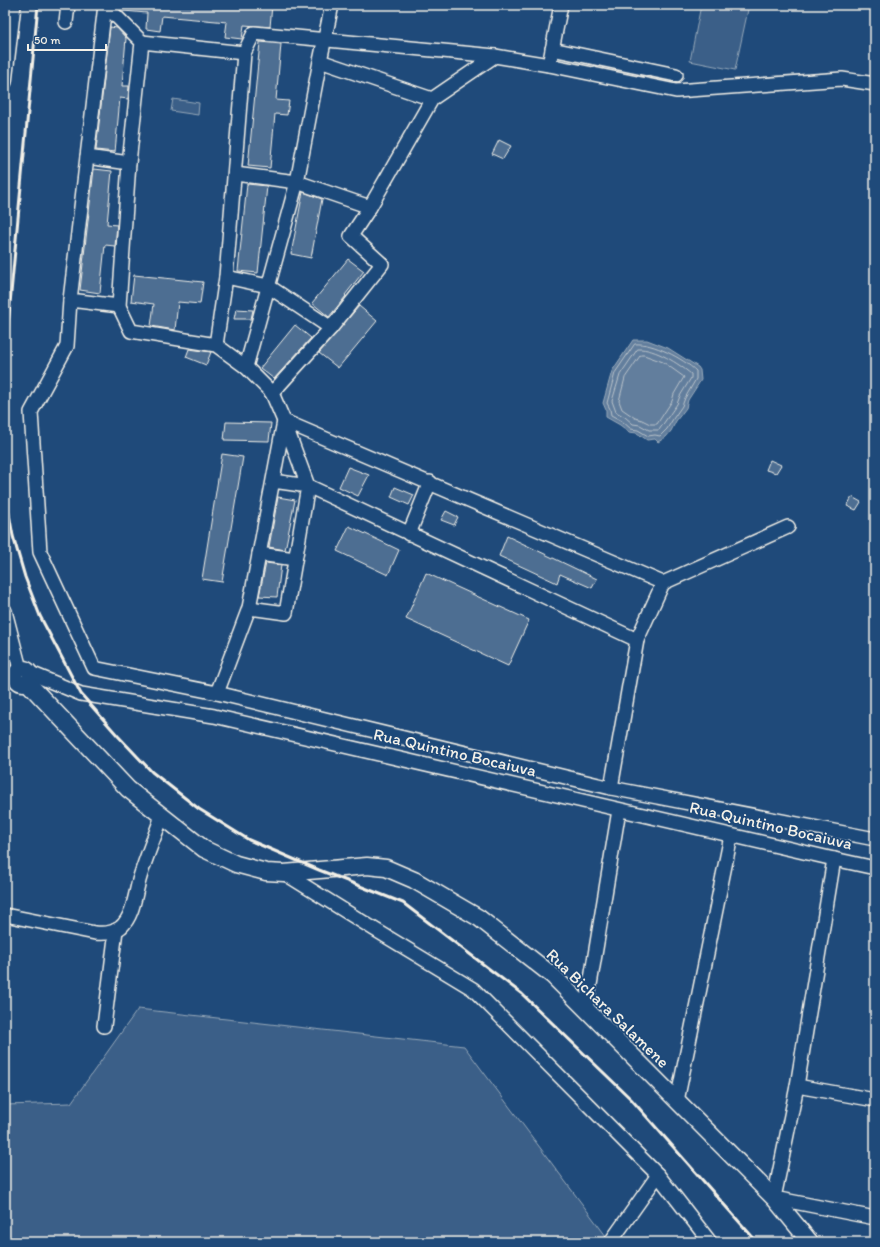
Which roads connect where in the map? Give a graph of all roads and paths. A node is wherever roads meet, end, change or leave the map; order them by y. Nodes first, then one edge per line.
1 (14, 5) edge
2 (68, 5) edge
3 (105, 5) edge
4 (332, 5) edge
5 (561, 5) edge
6 (66, 22) dead end
7 (325, 39) junction
8 (142, 42) junction
9 (552, 49) junction
10 (244, 53) junction
11 (495, 56) junction
12 (320, 61) junction
13 (549, 65) junction
14 (676, 75) dead end
15 (5, 82) edge
16 (875, 84) edge
17 (432, 98) junction
18 (87, 157) junction
19 (129, 163) junction
20 (235, 174) junction
21 (297, 182) junction
22 (370, 207) junction
23 (226, 277) junction
24 (268, 286) junction
25 (70, 300) junction
26 (118, 306) junction
27 (331, 328) junction
28 (216, 345) junction
29 (246, 367) junction
30 (272, 394) junction
31 (284, 421) junction
32 (273, 481) junction
33 (430, 482) junction
34 (308, 486) junction
35 (788, 527) dead end
36 (409, 534) junction
37 (260, 554) junction
38 (295, 559) junction
39 (663, 584) junction
40 (249, 608) junction
41 (5, 611) edge
42 (637, 640) junction
43 (19, 676) edge
44 (217, 693) junction
45 (611, 788) junction
46 (619, 810) junction
47 (162, 816) junction
48 (731, 836) junction
49 (875, 840) edge
50 (834, 859) junction
51 (875, 868) edge
52 (284, 872) junction
53 (5, 915) edge
54 (116, 930) junction
55 (586, 1009) junction
56 (104, 1026) dead end
57 (796, 1086) junction
58 (875, 1100) edge
59 (677, 1101) junction
60 (658, 1175) junction
61 (774, 1198) junction
62 (875, 1218) edge
63 (612, 1242) edge
64 (710, 1242) edge
65 (810, 1242) edge

1 - 15 street
2 - 6 street
3 - 8 street
3 - 18 street
4 - 7 street
5 - 9 street
7 - 10 street
7 - 11 street
7 - 12 street
8 - 10 street
8 - 19 street
9 - 13 street
9 - 14 street
10 - 20 street
11 - 13 street
11 - 17 street
12 - 17 street
12 - 21 street
13 - 16 street
17 - 22 street
18 - 19 street
18 - 25 street
19 - 26 street
20 - 21 street
20 - 23 street
21 - 22 street
21 - 24 street
22 - 27 street
23 - 24 street
23 - 28 street
24 - 27 street
24 - 29 street
25 - 26 street
25 - 44 street
26 - 28 street
27 - 30 street
28 - 29 street
29 - 30 street
30 - 31 street
31 - 32 street
31 - 33 street
31 - 34 street
32 - 34 street
32 - 37 street
33 - 36 street
33 - 39 street
34 - 36 street
34 - 38 street
35 - 39 street
36 - 42 street
37 - 38 street
37 - 40 street
38 - 40 street
39 - 42 street
40 - 44 street
41 - 43 street, Rua Bichara Salamene
42 - 45 street
43 - 46 street, Rua Quintino Bocaiuva
43 - 47 main road, Rua Bichara Salamene
44 - 45 street
45 - 49 street
46 - 48 street, Rua Quintino Bocaiuva
46 - 55 street
47 - 52 main road, Rua Bichara Salamene
47 - 54 street
48 - 50 street, Rua Quintino Bocaiuva
48 - 59 street
50 - 51 street, Rua Quintino Bocaiuva
50 - 57 street
52 - 55 main road, Rua Bichara Salamene
52 - 60 street
53 - 54 street
54 - 56 street
55 - 59 main road, Rua Bichara Salamene
57 - 58 street
57 - 61 street
59 - 61 main road, Rua Bichara Salamene
60 - 63 street
60 - 64 street
61 - 62 street
61 - 65 main road, Rua Bichara Salamene

